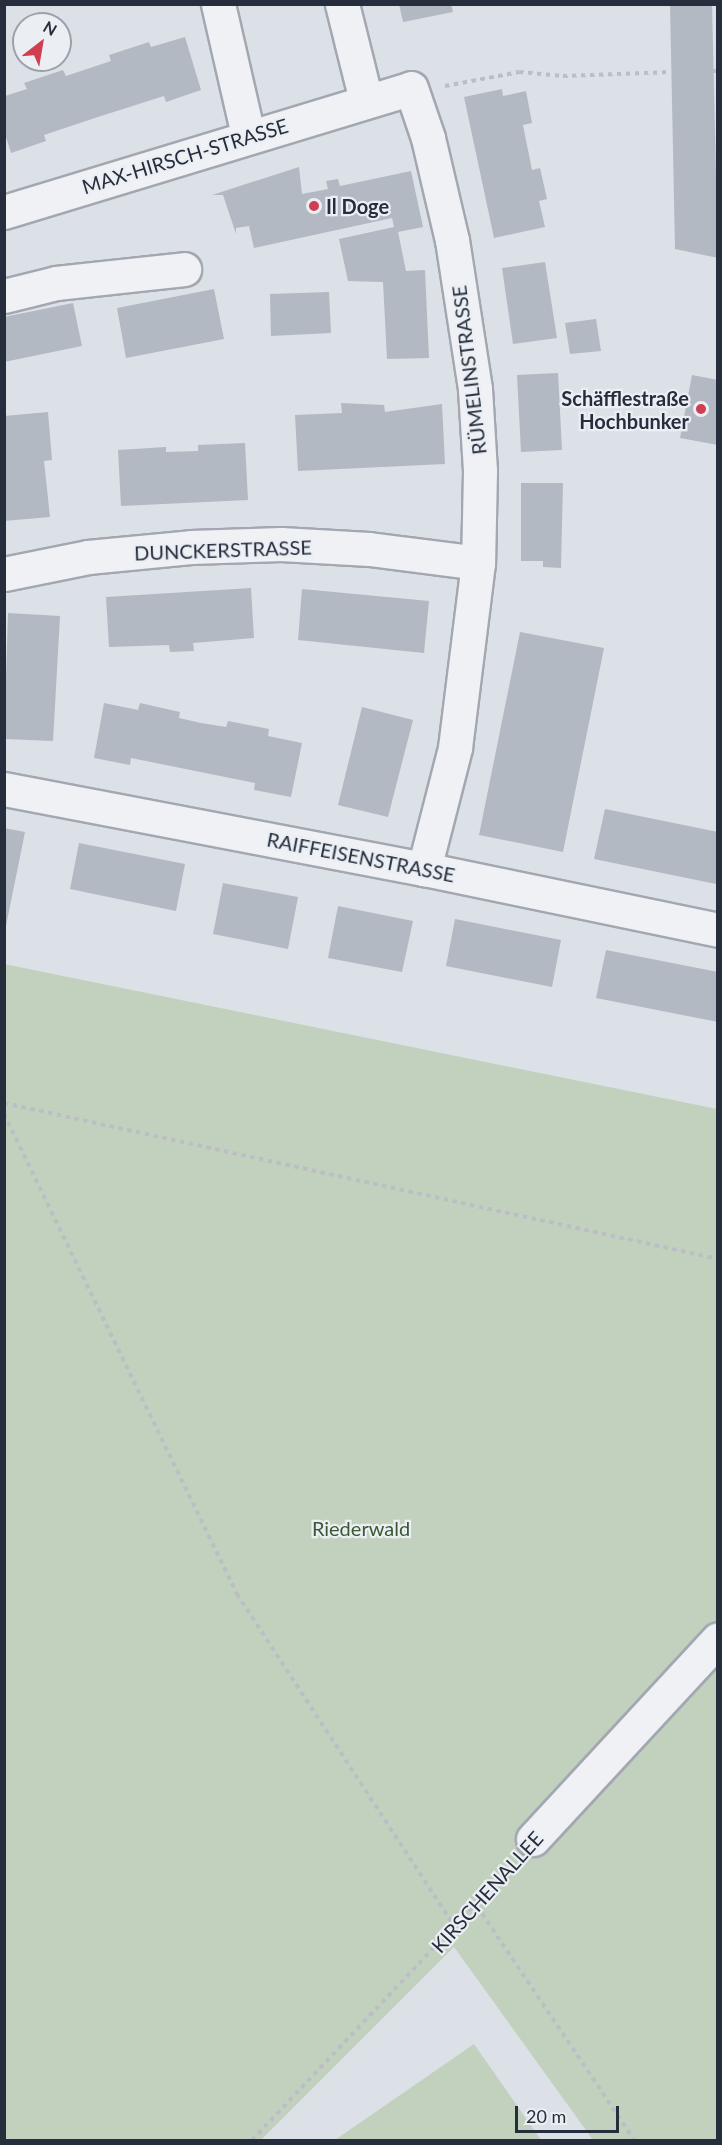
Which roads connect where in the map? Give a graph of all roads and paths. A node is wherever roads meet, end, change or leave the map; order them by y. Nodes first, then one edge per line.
1 (218, 4) edge
2 (342, 4) edge
3 (671, 72) dead end
4 (411, 88) junction
5 (366, 100) junction
6 (248, 135) junction
7 (4, 212) edge
8 (184, 269) dead end
9 (4, 296) edge
10 (478, 563) junction
11 (4, 574) edge
12 (4, 789) edge
13 (424, 869) junction
14 (717, 930) edge
15 (4, 1103) edge
16 (4, 1114) edge
17 (717, 1259) edge
18 (717, 1639) edge
19 (533, 1839) joint
20 (477, 1906) junction
21 (456, 1929) junction
22 (252, 2140) edge
23 (634, 2140) edge

1 - 6 street
2 - 5 street
3 - 4 path
4 - 5 street
4 - 10 street, RÜMELINSTRASSE
5 - 6 street, MAX-HIRSCH-STRASSE
6 - 7 street, MAX-HIRSCH-STRASSE
8 - 9 street
10 - 11 street, DUNCKERSTRASSE
10 - 13 street, RÜMELINSTRASSE
12 - 13 street, RAIFFEISENSTRASSE
13 - 14 street, RAIFFEISENSTRASSE
15 - 17 path
16 - 21 path
18 - 19 street, KIRSCHENALLEE
19 - 20 path, KIRSCHENALLEE
20 - 21 path, KIRSCHENALLEE
20 - 23 path
21 - 22 path, KIRSCHENALLEE

